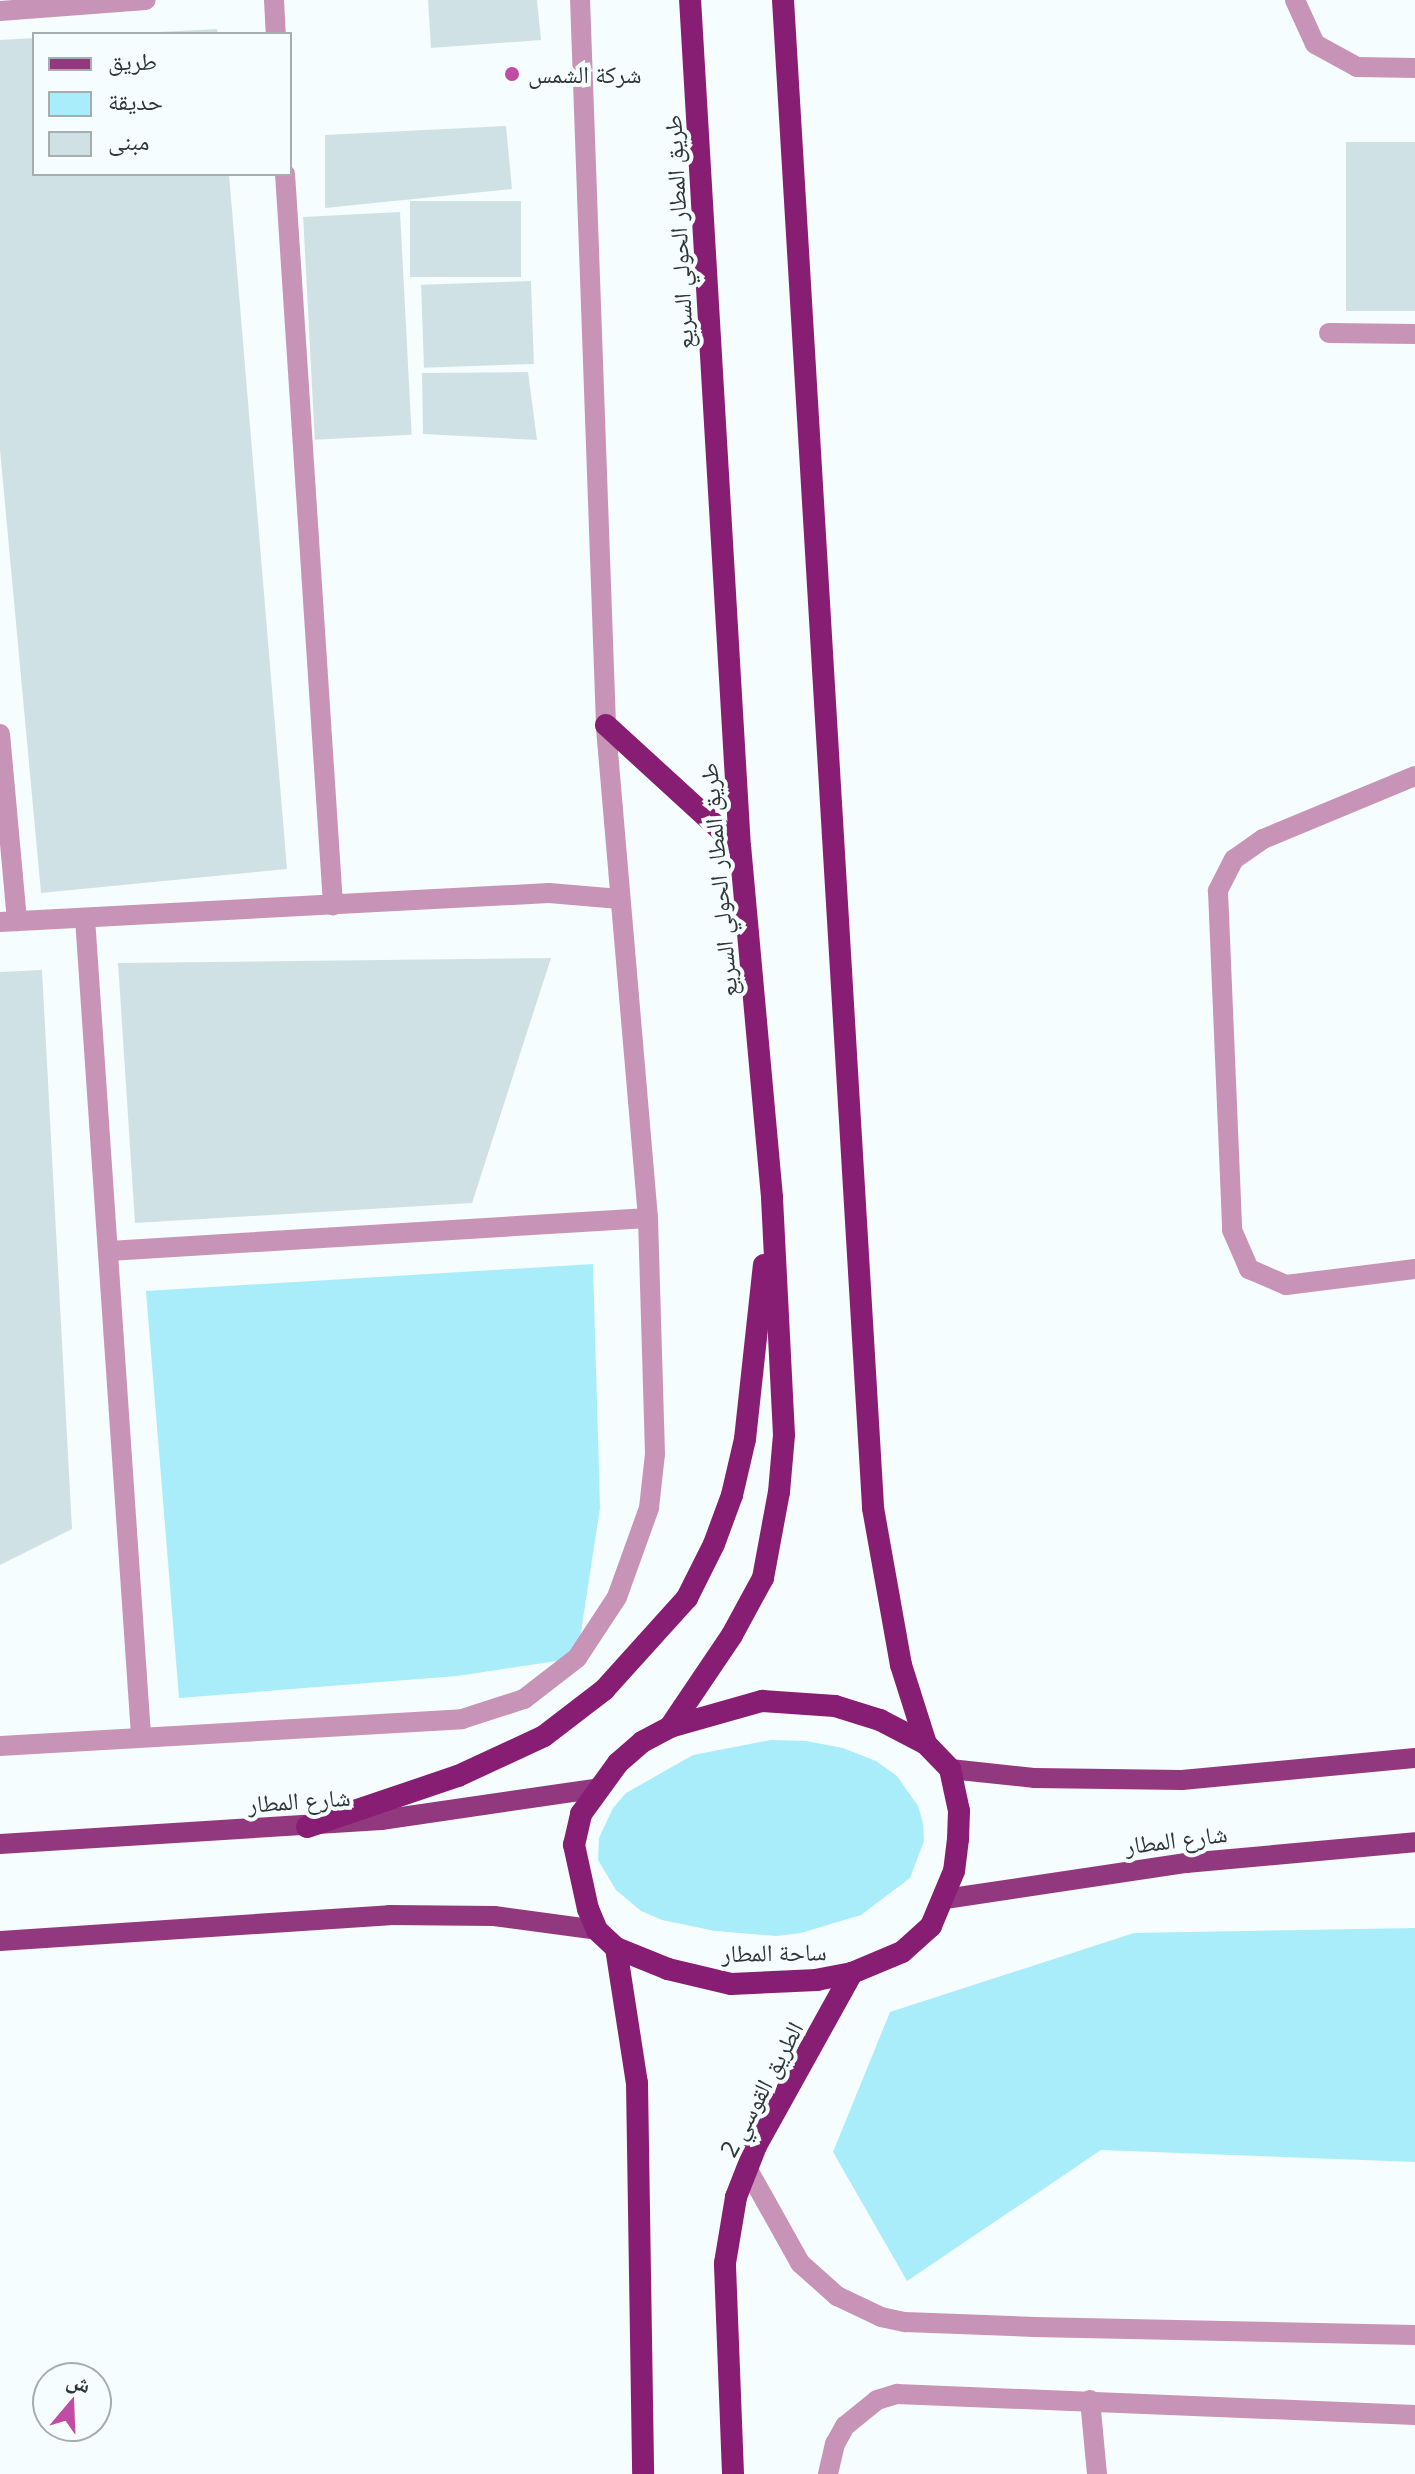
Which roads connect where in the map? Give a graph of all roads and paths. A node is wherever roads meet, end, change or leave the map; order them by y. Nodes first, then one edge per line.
1 (146, 0) edge
2 (274, 0) edge
3 (580, 0) edge
4 (690, 0) edge
5 (783, 0) edge
6 (1295, 0) edge
7 (0, 11) edge
8 (276, 32) edge
9 (1415, 68) edge
10 (285, 176) edge
11 (1329, 333) dead end
12 (1415, 334) edge
13 (606, 725) junction
14 (0, 734) edge
15 (1415, 776) edge
16 (740, 848) junction
17 (620, 899) junction
18 (333, 905) junction
19 (85, 918) junction
20 (8, 922) edge
21 (772, 1197) junction
22 (648, 1218) junction
23 (109, 1251) junction
24 (1415, 1269) edge
25 (670, 1727) junction
26 (141, 1736) junction
27 (926, 1744) junction
28 (0, 1746) edge
29 (1415, 1758) edge
30 (950, 1769) junction
31 (600, 1788) junction
32 (307, 1827) junction
33 (1414, 1842) edge
34 (0, 1844) edge
35 (945, 1899) junction
36 (597, 1930) junction
37 (0, 1941) edge
38 (616, 1948) junction
39 (852, 1973) junction
40 (747, 2168) junction
41 (1415, 2335) edge
42 (1090, 2400) junction
43 (1415, 2415) edge
44 (643, 2474) edge
45 (733, 2474) edge
46 (828, 2474) edge
47 (1097, 2474) edge

1 - 7 street
2 - 8 street
3 - 13 street
4 - 16 highway, طريق المطار الحولي السريع
5 - 27 highway
6 - 9 street
10 - 18 street
11 - 12 street
13 - 16 highway
13 - 17 street
14 - 20 street
15 - 24 street
16 - 21 highway, طريق المطار الحولي السريع
17 - 18 street
17 - 22 street
18 - 19 street
19 - 20 street
19 - 23 street
21 - 25 highway, طريق المطار الحولي السريع
21 - 32 highway
22 - 23 street
22 - 26 street
23 - 26 street
25 - 27 highway, ساحة المطار
25 - 31 highway, ساحة المطار
26 - 28 street
27 - 30 highway, ساحة المطار
29 - 30 main road
30 - 35 highway, ساحة المطار
31 - 32 main road, شارع المطار
31 - 36 highway, ساحة المطار
32 - 34 main road, شارع المطار
33 - 35 main road, شارع المطار
35 - 39 highway, ساحة المطار
36 - 37 main road
36 - 38 highway, ساحة المطار
38 - 39 highway, ساحة المطار
38 - 44 highway
39 - 40 highway, الطريق القوسي 2
40 - 41 street
40 - 45 highway, الطريق القوسي 2
42 - 43 street
42 - 46 street
42 - 47 street

